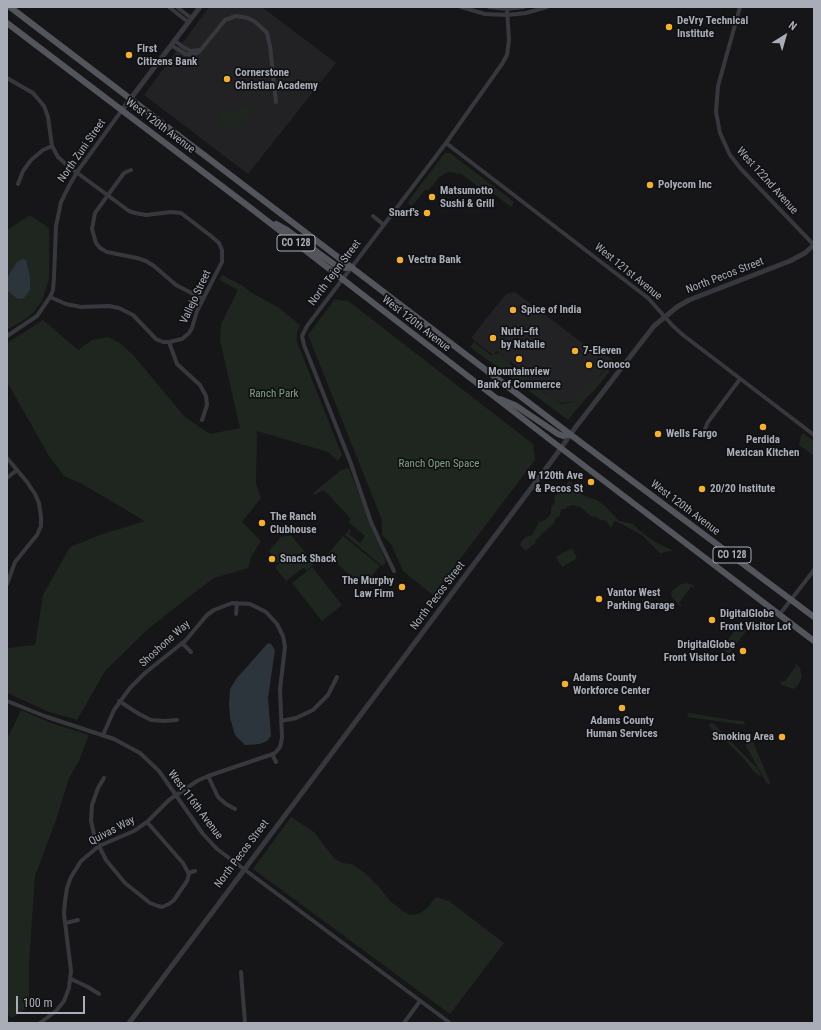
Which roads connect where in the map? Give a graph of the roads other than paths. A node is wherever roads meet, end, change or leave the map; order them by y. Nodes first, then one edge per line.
1 (10, 7) edge
2 (169, 7) edge
3 (177, 7) edge
4 (200, 7) edge
5 (461, 7) edge
6 (489, 7) edge
7 (524, 7) edge
8 (547, 7) edge
9 (740, 7) edge
10 (507, 9) junction
11 (508, 15) junction
12 (190, 20) junction
13 (7, 23) edge
14 (174, 40) junction
15 (171, 45) junction
16 (201, 49) junction
17 (7, 78) edge
18 (131, 99) junction
19 (276, 102) dead end
20 (122, 110) junction
21 (446, 143) junction
22 (52, 146) junction
23 (132, 170) dead end
24 (77, 172) junction
25 (18, 184) dead end
26 (107, 195) junction
27 (260, 216) junction
28 (373, 216) dead end
29 (384, 225) junction
30 (814, 245) edge
31 (352, 267) junction
32 (342, 279) junction
33 (50, 297) junction
34 (203, 299) junction
35 (665, 316) junction
36 (7, 336) edge
37 (169, 342) junction
38 (740, 379) junction
39 (491, 395) junction
40 (202, 420) dead end
41 (570, 434) junction
42 (814, 434) edge
43 (704, 436) dead end
44 (561, 448) junction
45 (7, 458) edge
46 (17, 470) junction
47 (7, 478) edge
48 (814, 570) edge
49 (394, 571) dead end
50 (7, 584) edge
51 (791, 600) junction
52 (237, 603) junction
53 (236, 614) dead end
54 (780, 614) junction
55 (814, 617) edge
56 (814, 641) edge
57 (182, 643) junction
58 (191, 652) dead end
59 (337, 677) dead end
60 (7, 701) edge
61 (119, 701) junction
62 (177, 720) dead end
63 (282, 721) junction
64 (103, 735) junction
65 (272, 754) junction
66 (276, 762) dead end
67 (208, 776) junction
68 (104, 778) dead end
69 (176, 795) junction
70 (235, 809) dead end
71 (147, 822) junction
72 (99, 846) junction
73 (243, 869) junction
74 (195, 871) dead end
75 (188, 873) junction
76 (78, 920) dead end
77 (66, 923) junction
78 (241, 972) dead end
79 (71, 980) junction
80 (99, 994) dead end
81 (420, 1001) junction
82 (40, 1023) edge
83 (128, 1023) edge
84 (245, 1023) edge
85 (404, 1023) edge
86 (450, 1023) edge

1 - 18 main road, West 120th Avenue / CO 128
2 - 12 street
3 - 12 street
4 - 12 street, North Zuni Street
5 - 11 street
6 - 10 street
7 - 10 street
8 - 11 street
9 - 30 street, West 122nd Avenue
10 - 11 street, North Tejon Street
11 - 21 street, North Tejon Street
12 - 14 street, North Zuni Street
13 - 20 main road, West 120th Avenue / CO 128
14 - 15 street, North Zuni Street
14 - 16 street
15 - 16 street
15 - 18 street, North Zuni Street
16 - 19 street
17 - 22 street
18 - 20 street, North Zuni Street
18 - 31 main road, West 120th Avenue / CO 128
20 - 24 street, North Zuni Street
20 - 27 main road, West 120th Avenue / CO 128
21 - 29 street, North Tejon Street
21 - 35 street, West 121st Avenue
22 - 24 street
22 - 25 street
23 - 26 street
24 - 26 street
24 - 33 street, North Zuni Street
26 - 34 street
26 - 34 street, Vallejo Street
27 - 31 main road
27 - 32 main road, West 120th Avenue / CO 128
28 - 29 street
29 - 31 street, North Tejon Street
30 - 35 street, North Pecos Street
31 - 32 street, North Tejon Street
31 - 41 main road, West 120th Avenue / CO 128
32 - 39 main road, West 120th Avenue / CO 128
32 - 49 street, North Tejon Street
33 - 36 street, North Zuni Street
33 - 37 street
34 - 37 street, Vallejo Street
35 - 38 street, West 121st Avenue
35 - 41 street, North Pecos Street
37 - 40 street
38 - 42 street, West 121st Avenue
38 - 43 street
39 - 41 main road
39 - 44 main road, West 120th Avenue / CO 128
41 - 44 street, North Pecos Street
41 - 51 main road, West 120th Avenue / CO 128
44 - 54 main road, West 120th Avenue / CO 128
44 - 73 street, North Pecos Street
45 - 46 street
46 - 47 street
46 - 50 street
48 - 51 street
51 - 54 street
51 - 55 main road, West 120th Avenue / CO 128
52 - 53 street
52 - 57 street, Shoshone Way
52 - 63 street, Shoshone Way
54 - 56 main road, West 120th Avenue / CO 128
57 - 58 street
57 - 61 street, Shoshone Way
59 - 63 street
60 - 64 street, West 116th Avenue
61 - 62 street
61 - 64 street, Shoshone Way
63 - 65 street
64 - 69 street, West 116th Avenue
65 - 66 street
65 - 67 street, Quivas Way
67 - 69 street, Quivas Way
67 - 70 street
68 - 72 street
69 - 71 street, Quivas Way
69 - 73 street, West 116th Avenue
71 - 72 street, Quivas Way
71 - 75 street
72 - 75 street
72 - 77 street, Quivas Way
73 - 81 street, West 116th Avenue
73 - 83 street, North Pecos Street
74 - 75 street
76 - 77 street
77 - 79 street, Quivas Way
78 - 84 street
79 - 80 street
79 - 82 street, Quivas Way
81 - 85 street
81 - 86 street, West 116th Avenue

